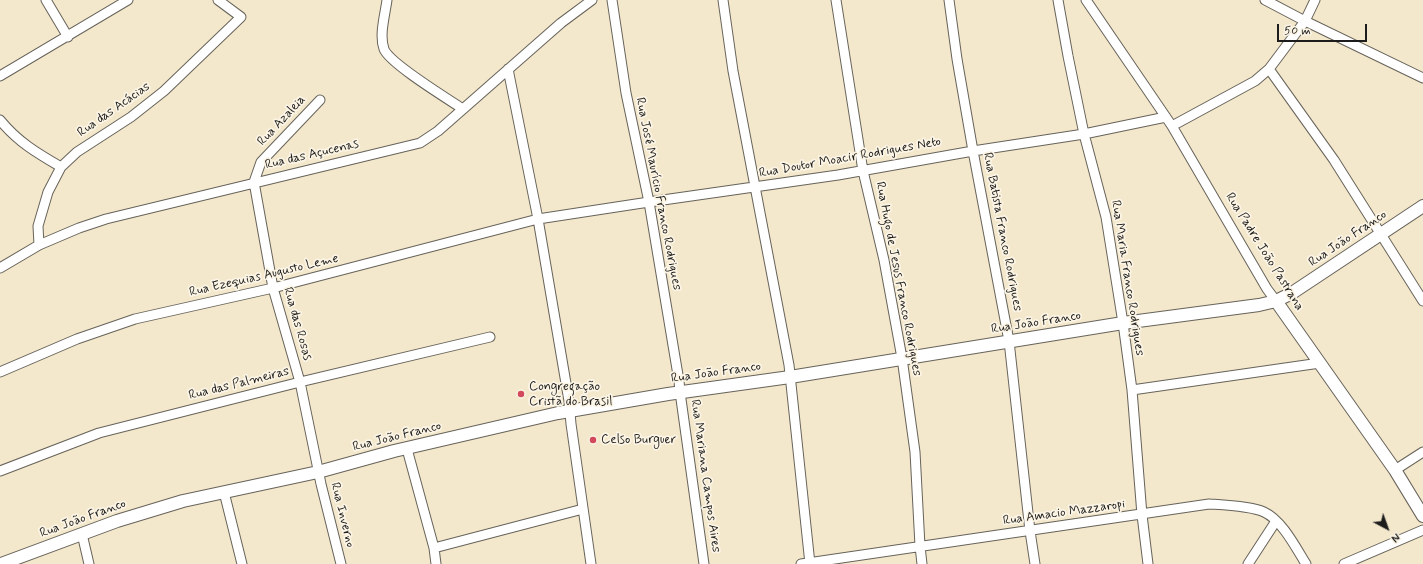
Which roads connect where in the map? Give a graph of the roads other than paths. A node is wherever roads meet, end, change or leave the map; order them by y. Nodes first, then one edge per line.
1 (46, 0) edge
2 (128, 0) edge
3 (218, 0) edge
4 (387, 0) edge
5 (592, 0) edge
6 (612, 0) edge
7 (723, 0) edge
8 (836, 0) edge
9 (949, 0) edge
10 (1058, 0) edge
11 (1086, 0) edge
12 (1266, 0) edge
13 (1315, 0) edge
14 (1305, 21) junction
15 (68, 37) junction
16 (508, 69) junction
17 (1269, 69) junction
18 (0, 76) edge
19 (1423, 78) edge
20 (320, 100) dead end
21 (463, 109) junction
22 (1166, 117) junction
23 (0, 120) edge
24 (1172, 126) junction
25 (1084, 134) junction
26 (973, 150) junction
27 (61, 167) junction
28 (864, 171) junction
29 (254, 182) junction
30 (755, 188) junction
31 (649, 202) junction
32 (1423, 206) edge
33 (538, 219) junction
34 (1380, 234) junction
35 (39, 245) junction
36 (0, 268) edge
37 (273, 288) junction
38 (1276, 302) junction
39 (1423, 302) edge
40 (1124, 323) junction
41 (490, 337) dead end
42 (1009, 341) junction
43 (902, 358) junction
44 (1320, 363) junction
45 (0, 372) edge
46 (790, 377) junction
47 (300, 382) junction
48 (1132, 390) junction
49 (680, 392) junction
50 (570, 411) junction
51 (407, 448) junction
52 (1423, 452) edge
53 (1395, 470) junction
54 (0, 472) edge
55 (318, 472) junction
56 (224, 492) junction
57 (583, 509) junction
58 (1142, 515) junction
59 (1423, 516) edge
60 (1276, 521) junction
61 (1423, 530) edge
62 (1030, 531) junction
63 (82, 534) junction
64 (920, 546) junction
65 (434, 548) junction
66 (807, 563) edge
67 (1, 564) edge
68 (89, 564) edge
69 (242, 564) edge
70 (341, 564) edge
71 (436, 564) edge
72 (591, 564) edge
73 (704, 564) edge
74 (922, 564) edge
75 (1035, 564) edge
76 (1148, 564) edge
77 (1248, 564) edge
78 (1306, 564) edge
79 (1344, 564) edge

1 - 15 street
2 - 15 street
3 - 27 street, Rua das Acácias
4 - 21 street
5 - 16 street, Rua das Açucenas
6 - 31 street, Rua José Maurício Franco Rodrigues
7 - 30 street
8 - 28 street, Rua Hugo de Jesus Franco Rodrigues
9 - 26 street, Rua Batista Franco Rodrigues
10 - 25 street, Rua Maria Franco Rodrigues
11 - 22 street, Rua Padre João Pastrana
12 - 14 street
13 - 14 street
14 - 17 street
14 - 19 street
15 - 18 street
16 - 21 street, Rua das Açucenas
16 - 33 street
17 - 24 street
17 - 34 street
20 - 29 street, Rua Azaleia
21 - 29 street, Rua das Açucenas
22 - 24 street, Rua Padre João Pastrana
22 - 25 street, Rua Doutor Moacir Rodrigues Neto
23 - 27 street
24 - 38 street, Rua Padre João Pastrana
25 - 26 street, Rua Doutor Moacir Rodrigues Neto
25 - 40 street, Rua Maria Franco Rodrigues
26 - 28 street, Rua Doutor Moacir Rodrigues Neto
26 - 42 street, Rua Batista Franco Rodrigues
27 - 35 street, Rua das Acácias
28 - 30 street, Rua Doutor Moacir Rodrigues Neto
28 - 43 street, Rua Hugo de Jesus Franco Rodrigues
29 - 35 street, Rua das Açucenas
29 - 37 street, Rua das Rosas
30 - 31 street, Rua Doutor Moacir Rodrigues Neto
30 - 46 street
31 - 33 street, Rua Doutor Moacir Rodrigues Neto
31 - 49 street, Rua José Maurício Franco Rodrigues
32 - 34 street, Rua João Franco
33 - 37 street, Rua Ezequias Augusto Leme
33 - 50 street
34 - 38 street, Rua João Franco
34 - 39 street
35 - 36 street, Rua das Açucenas
37 - 45 street, Rua Ezequias Augusto Leme
37 - 47 street, Rua das Rosas
38 - 40 street, Rua João Franco
38 - 44 street, Rua Padre João Pastrana
40 - 42 street, Rua João Franco
40 - 48 street, Rua Maria Franco Rodrigues
41 - 47 street, Rua das Palmeiras
42 - 43 street, Rua João Franco
42 - 62 street, Rua Batista Franco Rodrigues
43 - 46 street, Rua João Franco
43 - 64 street, Rua Hugo de Jesus Franco Rodrigues
44 - 48 street
44 - 53 street, Rua Padre João Pastrana
46 - 49 street, Rua João Franco
46 - 66 street
47 - 54 street, Rua das Palmeiras
47 - 55 street, Rua das Rosas
48 - 58 street, Rua Maria Franco Rodrigues
49 - 50 street, Rua João Franco
49 - 73 street, Rua Mariana Campos Aires
50 - 51 street, Rua João Franco
50 - 57 street
51 - 55 street, Rua João Franco
51 - 65 street
52 - 53 street
53 - 59 street, Rua Padre João Pastrana
55 - 56 street, Rua João Franco
55 - 70 street, Rua Inverno
56 - 63 street, Rua João Franco
56 - 69 street
57 - 65 street
57 - 72 street
58 - 60 street, Rua Amacio Mazzaropi
58 - 62 street, Rua Amacio Mazzaropi
58 - 76 street, Rua Maria Franco Rodrigues
60 - 77 street
60 - 78 street, Rua Amacio Mazzaropi
61 - 79 street
62 - 64 street, Rua Amacio Mazzaropi
62 - 75 street, Rua Batista Franco Rodrigues
63 - 67 street, Rua João Franco
63 - 68 street
64 - 66 street, Rua Amacio Mazzaropi
64 - 74 street, Rua Hugo de Jesus Franco Rodrigues
65 - 71 street

